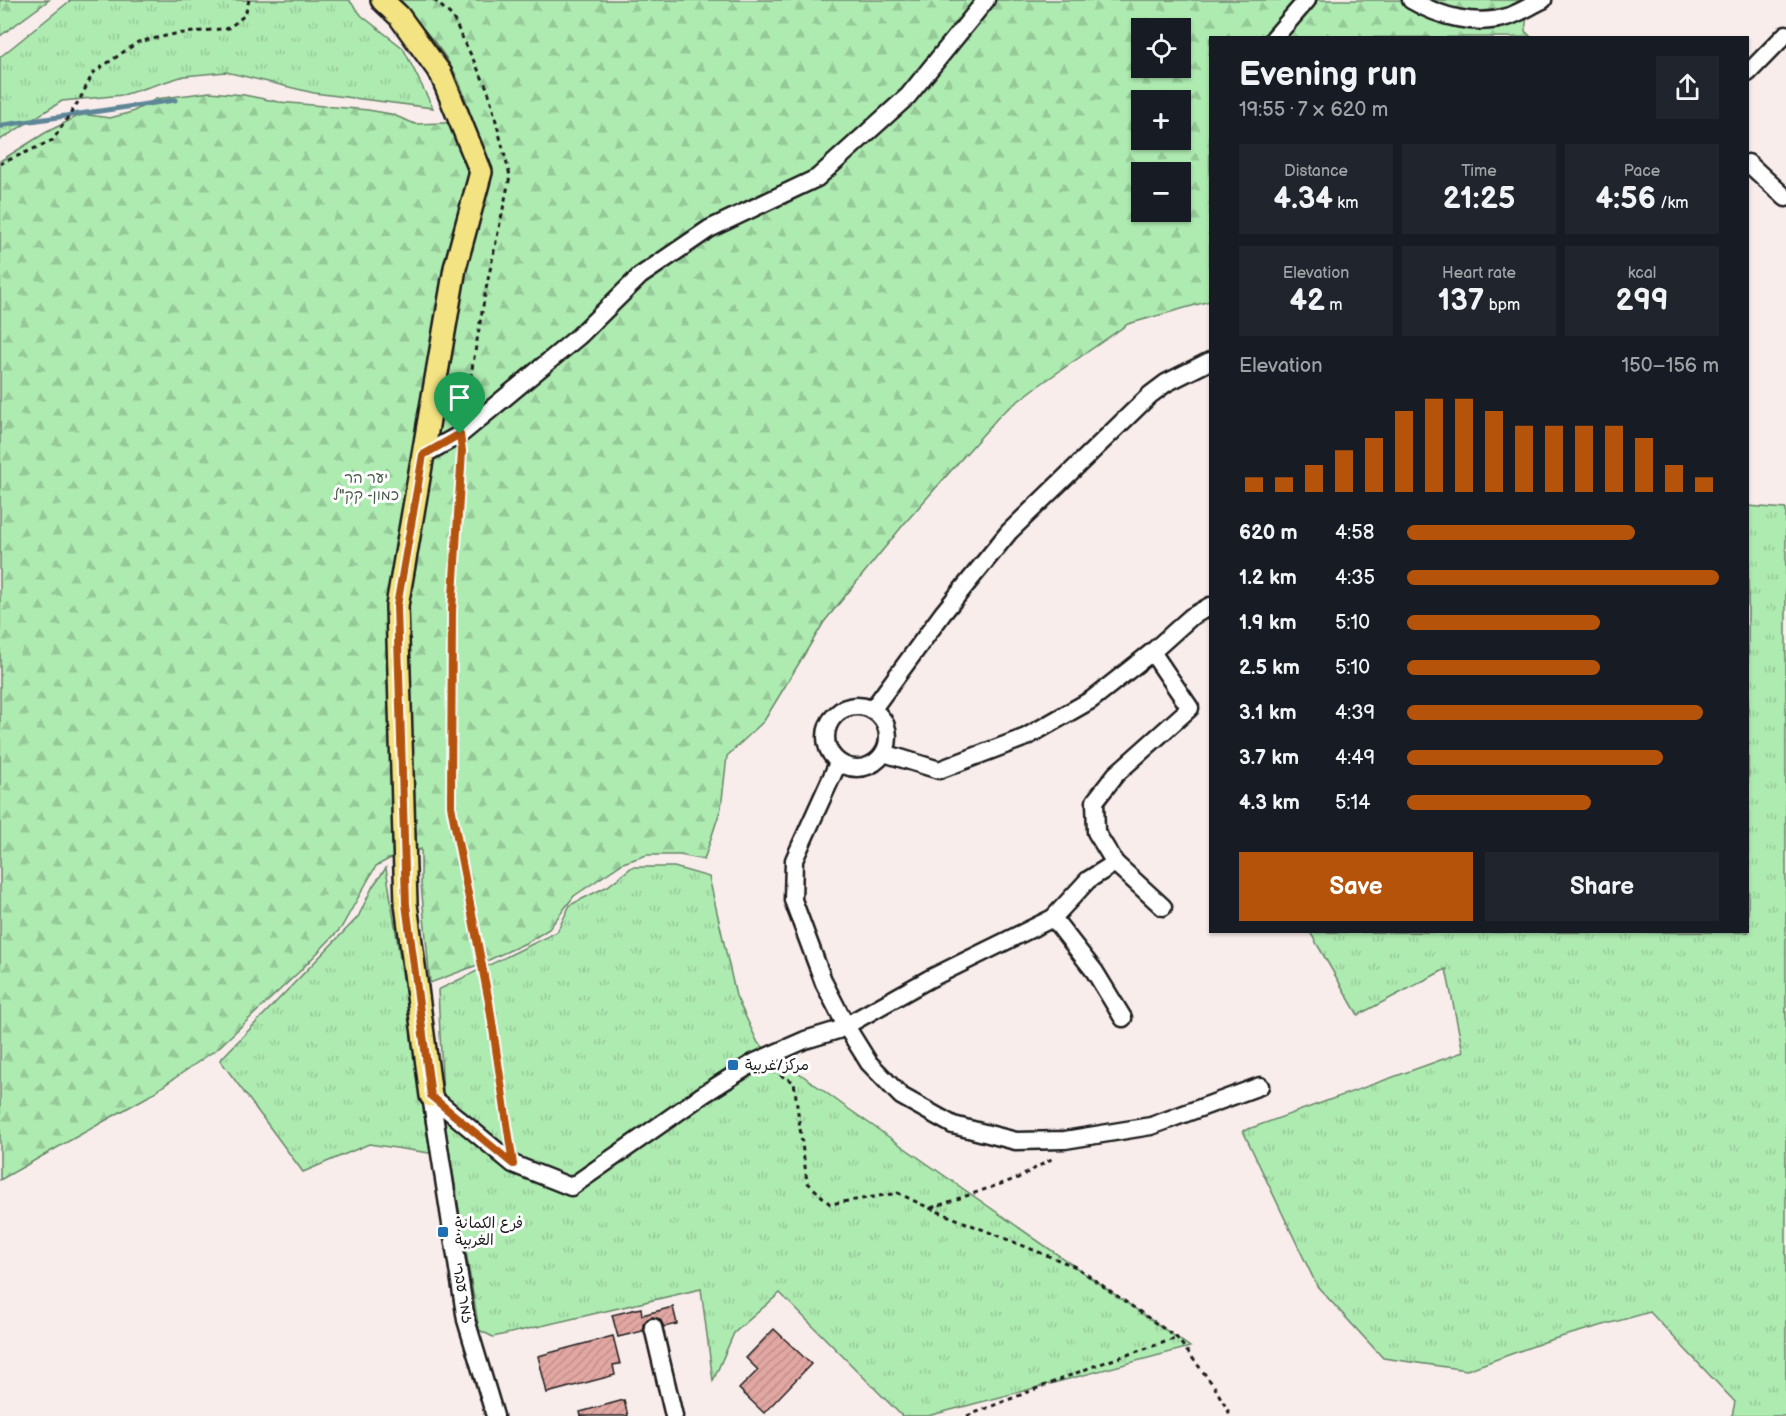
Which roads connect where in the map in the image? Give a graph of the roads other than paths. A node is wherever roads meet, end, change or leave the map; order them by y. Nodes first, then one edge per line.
1 (382, 0) edge
2 (986, 0) edge
3 (1307, 0) edge
4 (1411, 0) edge
5 (1543, 0) edge
6 (403, 8) edge
7 (1786, 34) edge
8 (1276, 36) edge
9 (1749, 72) edge
10 (1749, 164) edge
11 (1786, 198) edge
12 (1209, 362) edge
13 (423, 455) junction
14 (1209, 607) edge
15 (1152, 652) junction
16 (872, 710) junction
17 (884, 753) junction
18 (838, 763) junction
19 (1115, 863) junction
20 (1163, 907) dead end
21 (1053, 918) junction
22 (1123, 1018) dead end
23 (846, 1026) junction
24 (1260, 1086) dead end
25 (431, 1096) junction
26 (652, 1327) dead end
27 (495, 1416) edge
28 (674, 1416) edge

1 - 6 main road
2 - 13 street
3 - 8 street
4 - 5 street
6 - 13 main road
7 - 9 street
10 - 11 street
12 - 16 street
13 - 25 main road
14 - 15 street
15 - 17 street
15 - 19 street
16 - 17 street
16 - 18 street
17 - 18 street
18 - 23 street
19 - 20 street
19 - 21 street
21 - 22 street
21 - 23 street
23 - 24 street
23 - 25 street
25 - 27 street, זמר עברי
26 - 28 street

